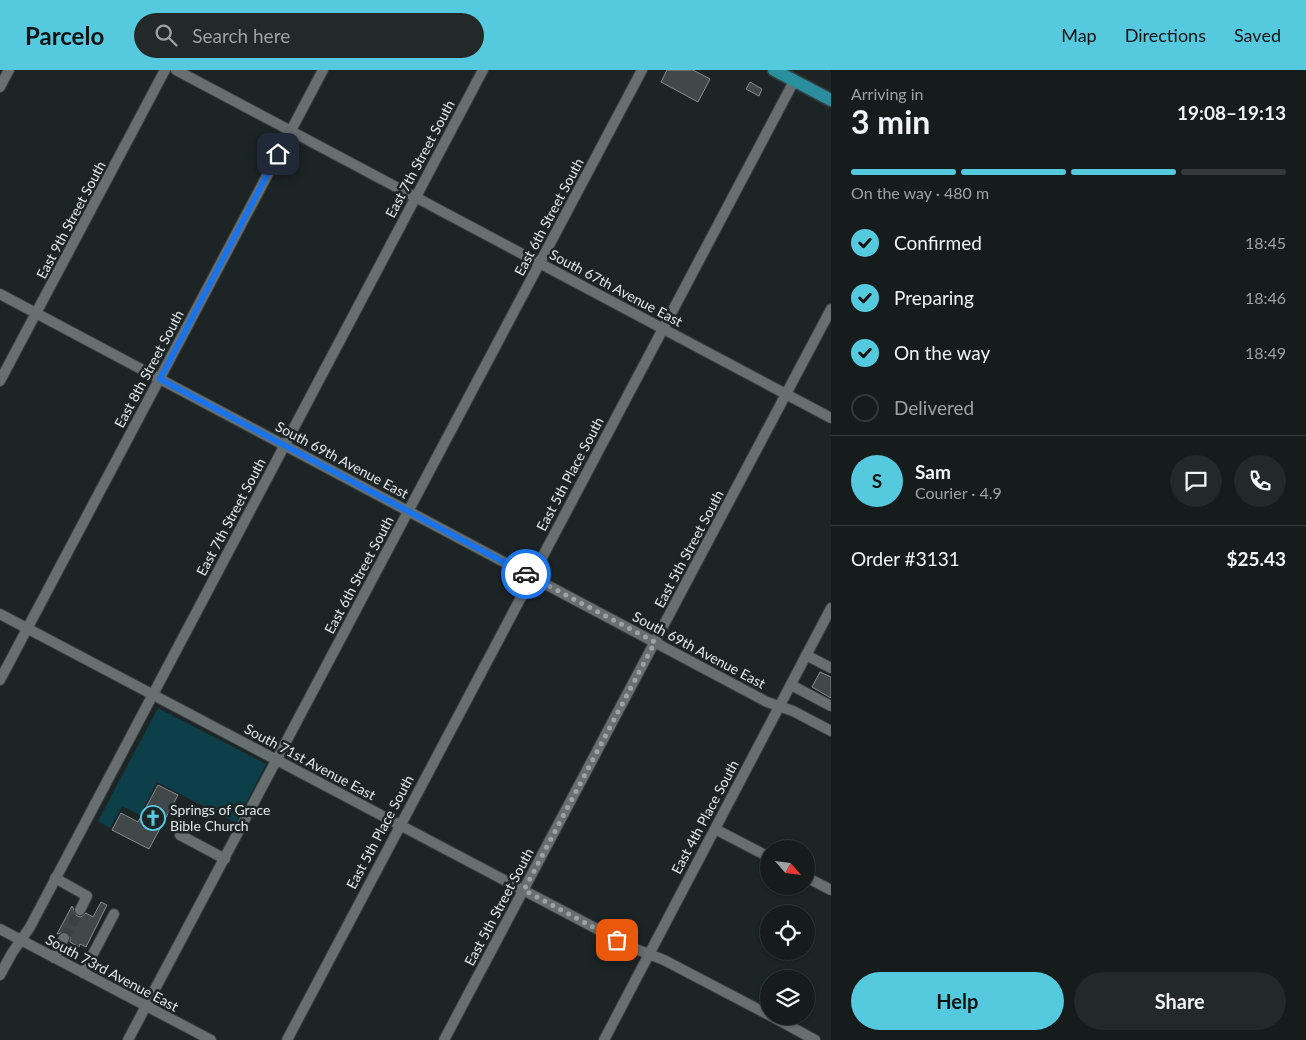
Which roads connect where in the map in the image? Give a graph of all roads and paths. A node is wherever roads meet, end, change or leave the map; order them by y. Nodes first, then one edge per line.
1 (9, 70) edge
2 (165, 70) edge
3 (176, 70) edge
4 (323, 70) edge
5 (483, 70) edge
6 (642, 70) edge
7 (778, 71) edge
8 (794, 81) junction
9 (0, 88) edge
10 (831, 100) edge
11 (291, 131) junction
12 (415, 198) junction
13 (540, 263) junction
14 (0, 294) edge
15 (831, 309) edge
16 (37, 314) junction
17 (662, 329) junction
18 (160, 379) junction
19 (0, 381) edge
20 (786, 394) junction
21 (831, 418) edge
22 (284, 446) junction
23 (409, 511) junction
24 (532, 577) junction
25 (831, 608) edge
26 (0, 614) edge
27 (27, 628) junction
28 (655, 642) junction
29 (806, 655) junction
30 (831, 668) edge
31 (0, 680) edge
32 (791, 685) junction
33 (152, 695) junction
34 (780, 706) junction
35 (831, 706) edge
36 (831, 731) edge
37 (277, 760) junction
38 (400, 824) junction
39 (715, 829) junction
40 (180, 835) dead end
41 (760, 852) edge
42 (225, 859) junction
43 (55, 878) junction
44 (815, 882) edge
45 (524, 890) junction
46 (831, 890) edge
47 (80, 910) tunnel mouth
48 (114, 914) dead end
49 (0, 929) edge
50 (64, 938) tunnel mouth
51 (20, 940) junction
52 (649, 954) junction
53 (54, 958) junction
54 (83, 973) junction
55 (0, 975) edge
56 (147, 1006) junction
57 (760, 1011) edge
58 (787, 1025) edge
59 (128, 1040) edge
60 (211, 1040) edge
61 (287, 1040) edge
62 (444, 1040) edge
63 (604, 1040) edge
64 (815, 1040) edge

1 - 9 street
2 - 16 street, East 9th Street South
3 - 11 street, South 67th Avenue East
4 - 11 street, East 8th Street South
5 - 12 street, East 7th Street South
6 - 13 street, East 6th Street South
7 - 8 main road
8 - 10 main road
8 - 17 street, East 5th Place South
11 - 12 street, South 67th Avenue East
11 - 18 street, East 8th Street South
12 - 13 street, South 67th Avenue East
12 - 22 street, East 7th Street South
13 - 17 street, South 67th Avenue East
13 - 23 street, East 6th Street South
14 - 16 street, South 69th Avenue East
15 - 20 street, East 5th Street South
16 - 18 street, South 69th Avenue East
16 - 19 street, East 9th Street South
17 - 20 street, South 67th Avenue East
17 - 24 street, East 5th Place South
18 - 22 street, South 69th Avenue East
18 - 27 street, East 8th Street South
20 - 21 street, South 67th Avenue East
20 - 28 street, East 5th Street South
22 - 23 street, South 69th Avenue East
22 - 33 street, East 7th Street South
23 - 24 street, South 69th Avenue East
23 - 37 street, East 6th Street South
24 - 28 street, South 69th Avenue East
24 - 38 street, East 5th Place South
25 - 29 street, East 4th Place South
26 - 27 street, South 71st Avenue East
27 - 31 street, East 8th Street South
27 - 33 street, South 71st Avenue East
28 - 34 street, South 69th Avenue East
28 - 45 street, East 5th Street South
29 - 30 street
29 - 32 street, East 4th Place South
32 - 34 street, East 4th Place South
32 - 35 street
33 - 37 street, South 71st Avenue East
33 - 43 street, East 7th Street South
34 - 36 street, South 69th Avenue East
34 - 39 street, East 4th Place South
37 - 38 street, South 71st Avenue East
37 - 42 street, East 6th Street South
38 - 45 street, South 71st Avenue East
38 - 61 street, East 5th Place South
39 - 41 street
39 - 52 street, East 4th Place South
40 - 42 street
42 - 56 street, East 6th Street South
43 - 47 street
43 - 51 street, East 7th Street South
44 - 46 street
45 - 52 street, South 71st Avenue East
45 - 62 street, East 5th Street South
48 - 54 street
49 - 51 street, South 73rd Avenue East
50 - 53 street
51 - 53 street, South 73rd Avenue East
51 - 55 street, East 7th Street South
52 - 57 street, South 71st Avenue East
52 - 63 street, East 4th Place South
53 - 54 street, South 73rd Avenue East
54 - 56 street, South 73rd Avenue East
56 - 59 street, East 6th Street South
56 - 60 street, South 73rd Avenue East
58 - 64 street, South 71st Avenue East

